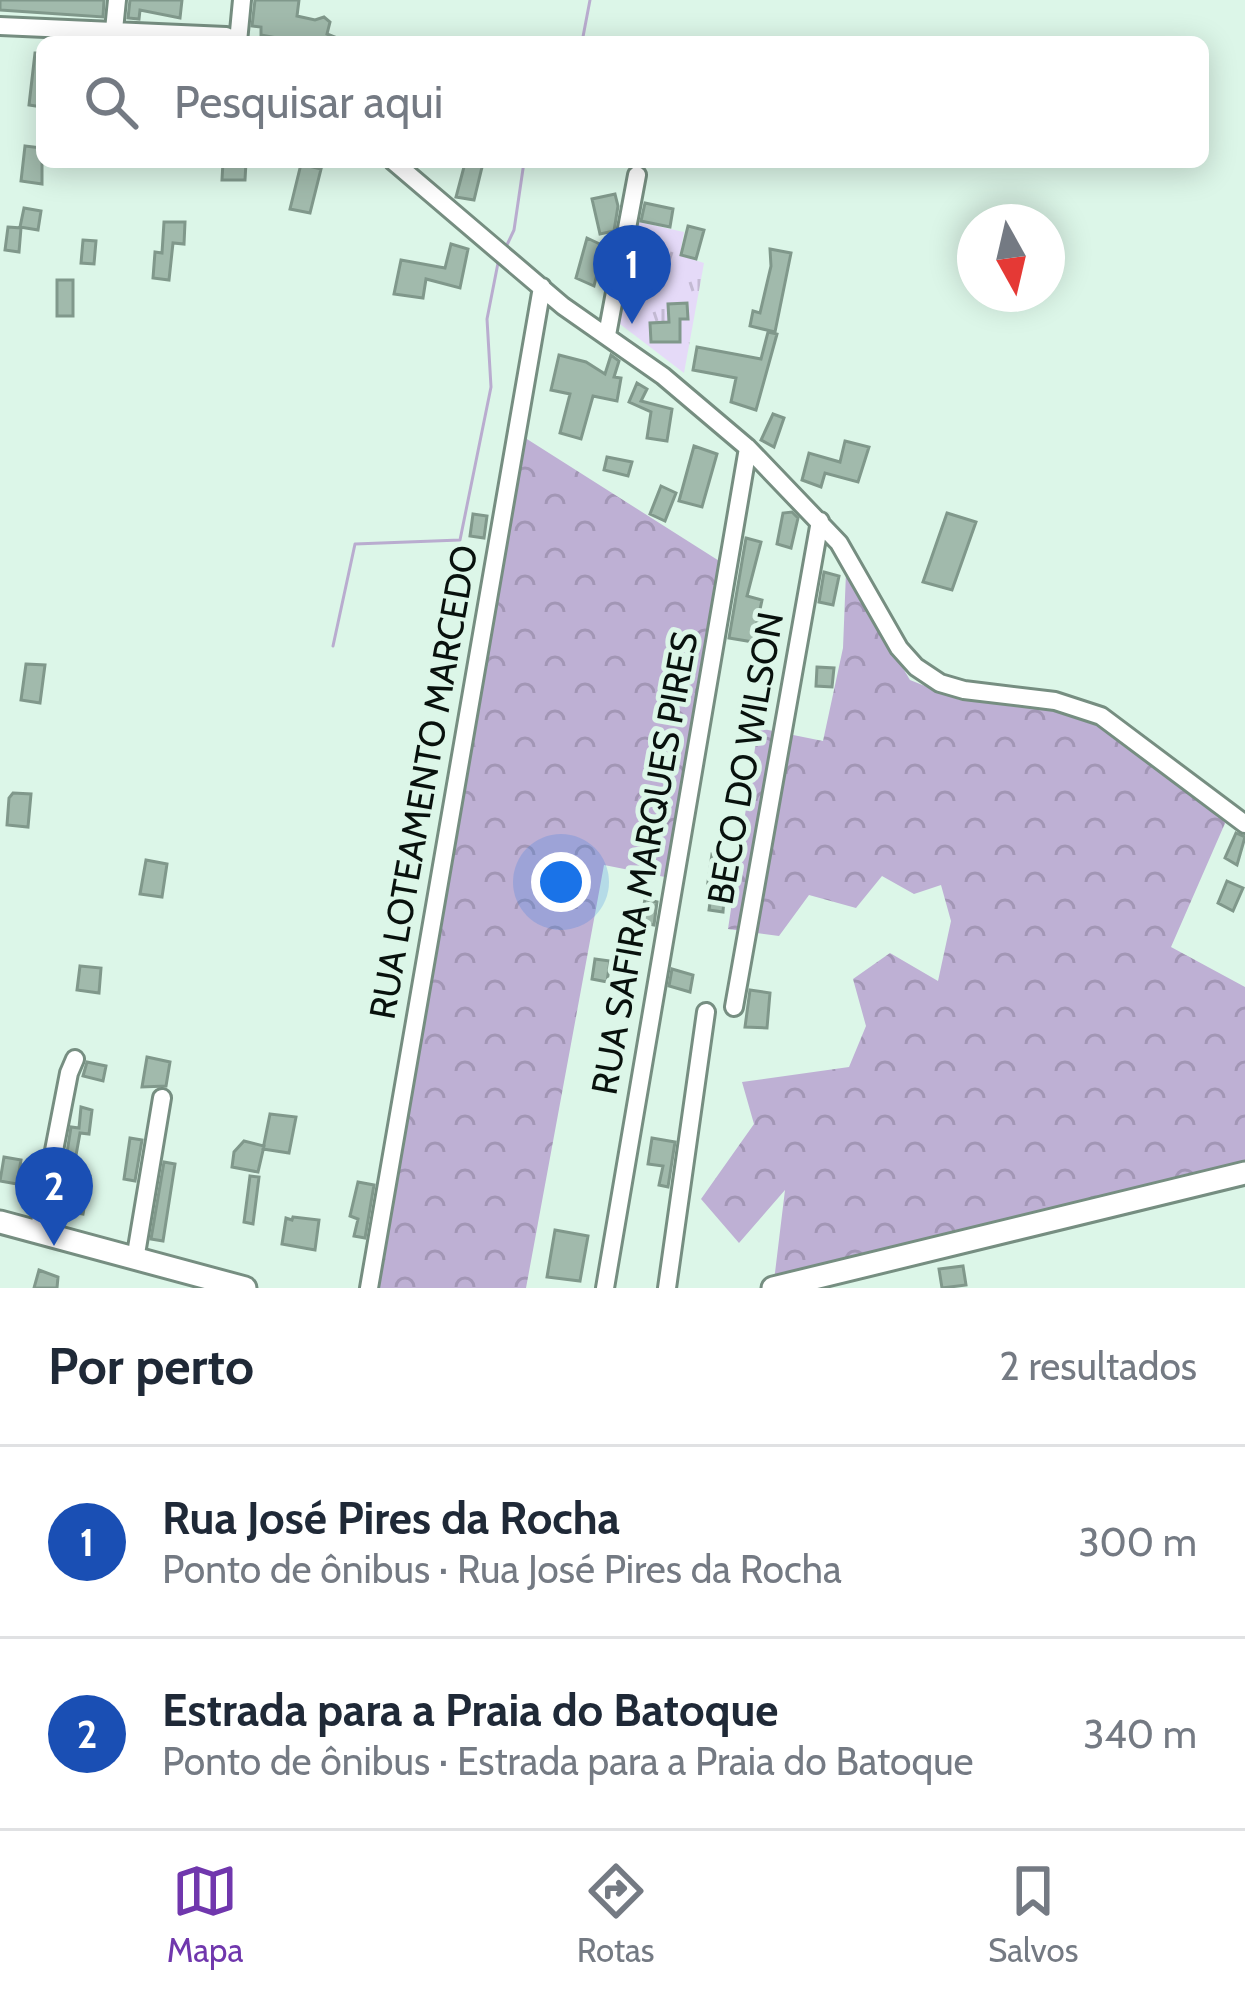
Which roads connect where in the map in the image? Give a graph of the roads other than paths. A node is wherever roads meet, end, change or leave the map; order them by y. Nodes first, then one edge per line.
1 (117, 0) edge
2 (242, 0) edge
3 (0, 26) edge
4 (114, 30) junction
5 (226, 36) edge
6 (239, 36) edge
7 (401, 168) edge
8 (637, 175) dead end
9 (542, 287) junction
10 (607, 335) junction
11 (748, 448) junction
12 (820, 521) junction
13 (1245, 824) edge
14 (734, 1007) dead end
15 (706, 1012) dead end
16 (76, 1059) dead end
17 (162, 1098) dead end
18 (1245, 1173) edge
19 (0, 1222) edge
20 (38, 1233) junction
21 (135, 1259) junction
22 (245, 1288) edge
23 (369, 1288) edge
24 (605, 1288) edge
25 (667, 1288) edge
26 (773, 1288) edge

1 - 4 street
2 - 6 street
3 - 4 street
4 - 5 street
7 - 9 street
8 - 10 street
9 - 10 street
9 - 23 street, RUA LOTEAMENTO MARCEDO
10 - 11 street
11 - 12 street
11 - 24 street, RUA SAFIRA MARQUES PIRES
12 - 13 street
12 - 14 street, BECO DO WILSON
15 - 25 street
16 - 20 street
17 - 21 street
18 - 26 main road
19 - 20 main road
20 - 21 main road
21 - 22 main road

